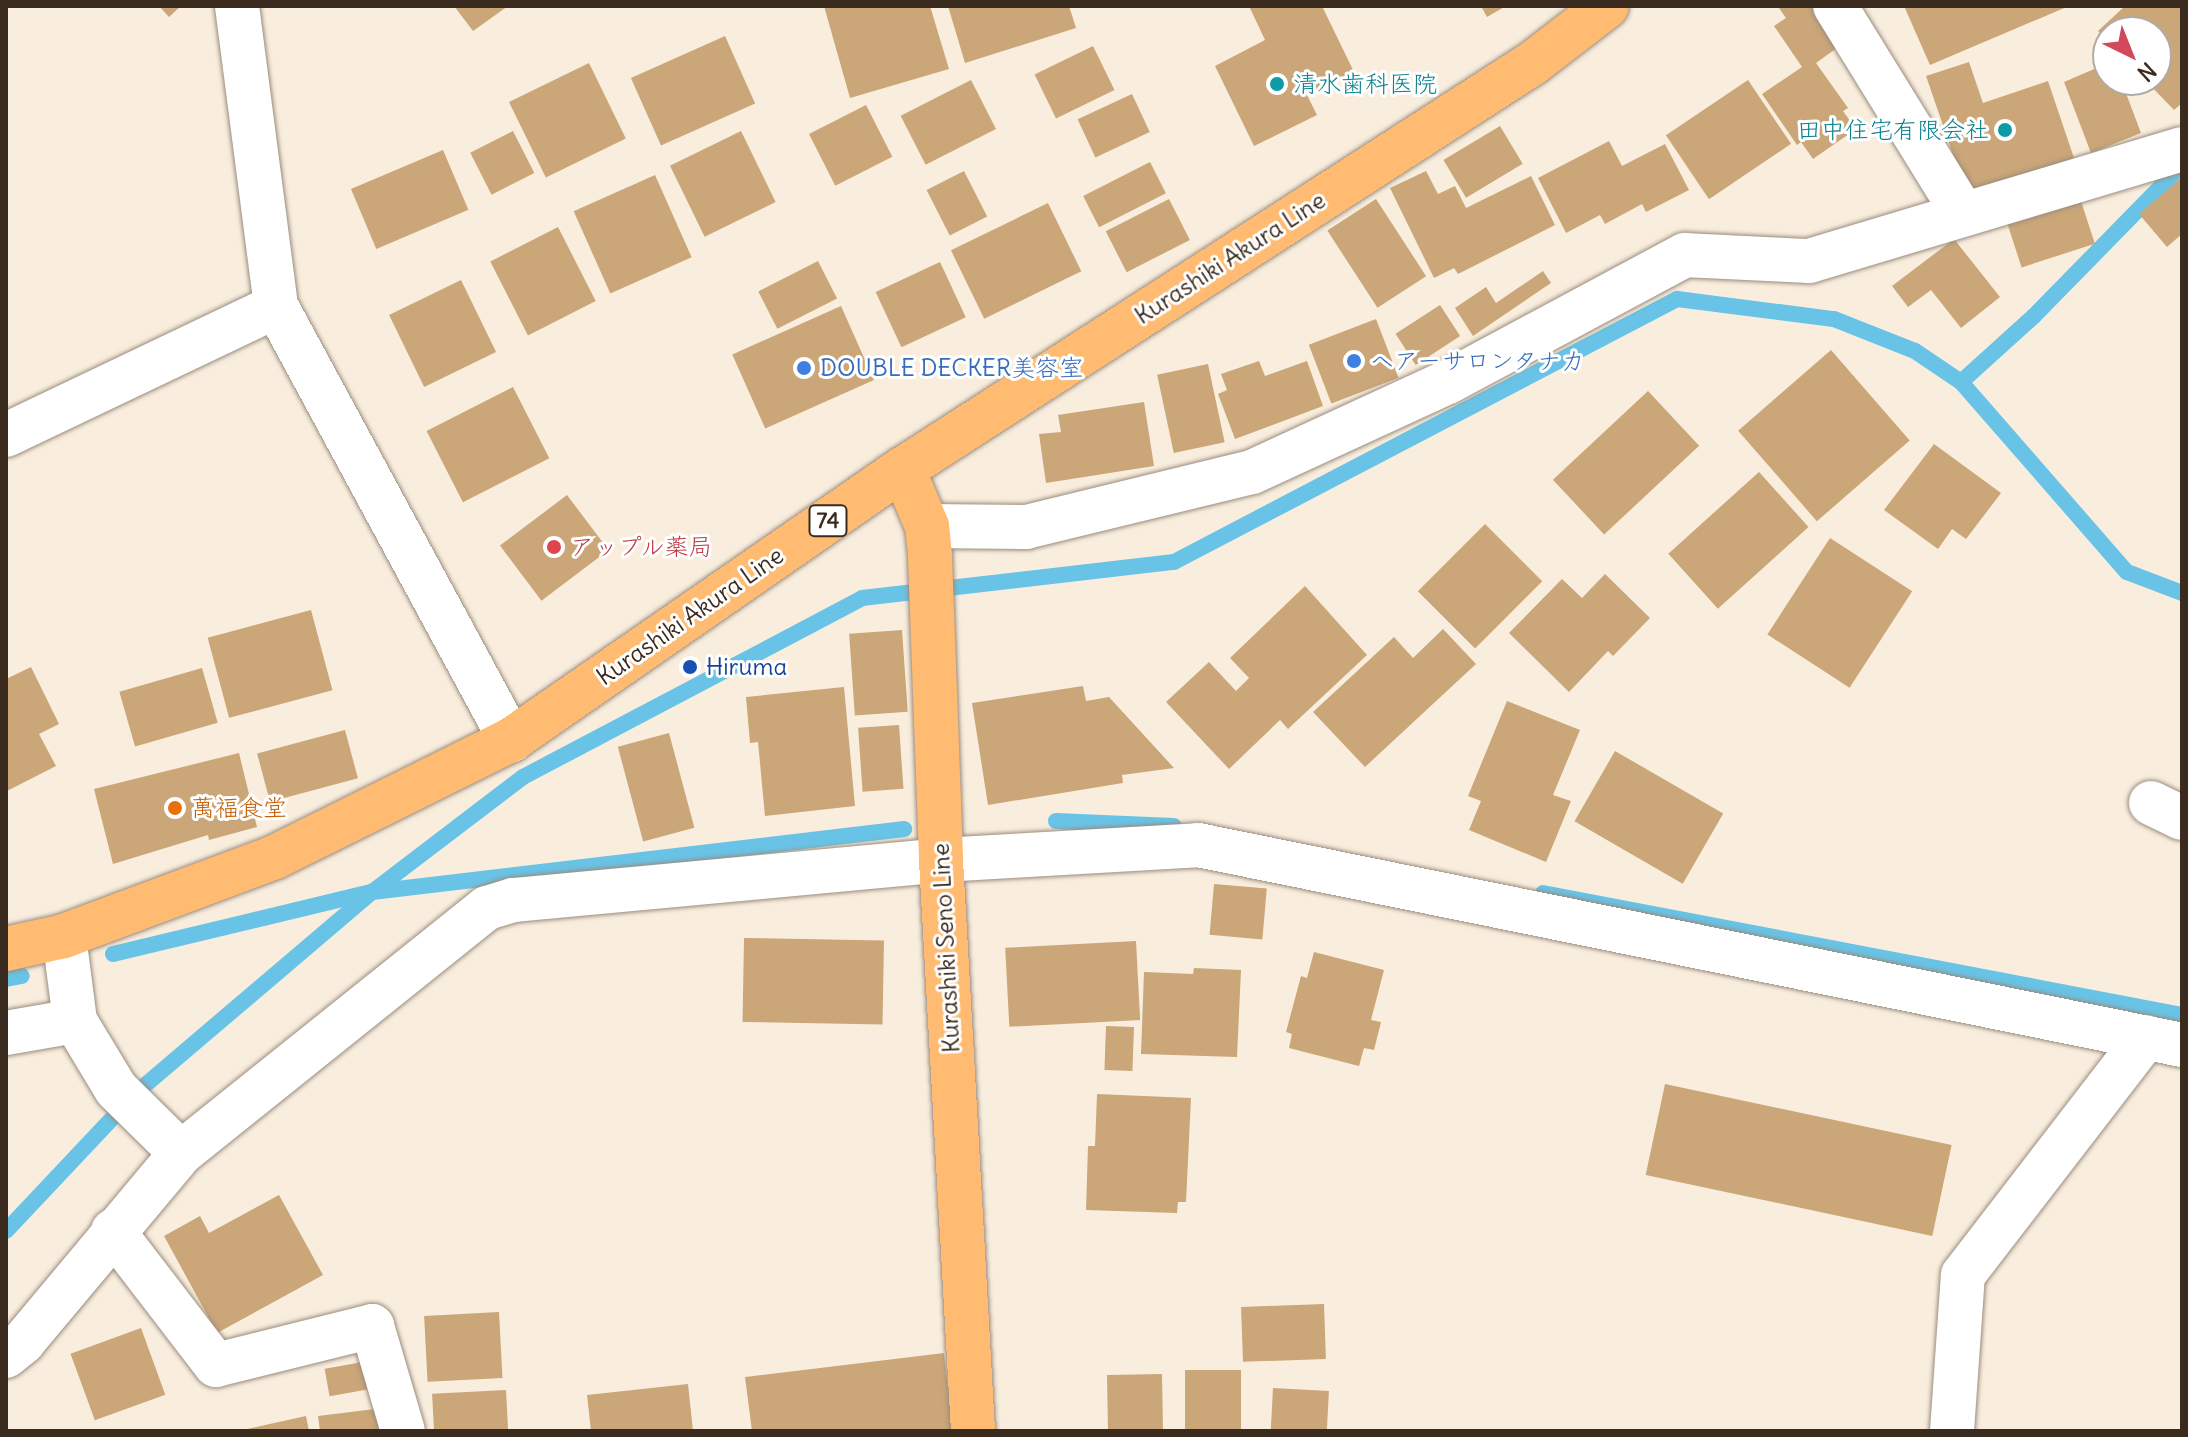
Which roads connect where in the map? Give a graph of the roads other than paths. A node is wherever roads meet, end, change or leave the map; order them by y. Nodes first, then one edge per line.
1 (237, 6) edge
2 (1607, 6) edge
3 (1835, 6) edge
4 (2182, 149) edge
5 (1963, 213) junction
6 (276, 306) junction
7 (6, 435) edge
8 (903, 469) junction
9 (929, 542) junction
10 (511, 740) junction
11 (941, 860) junction
12 (64, 936) junction
13 (6, 949) edge
14 (75, 1021) junction
15 (6, 1033) edge
16 (2164, 1041) edge
17 (172, 1144) junction
18 (113, 1231) junction
19 (6, 1356) edge
20 (403, 1431) edge
21 (973, 1431) edge
22 (1952, 1431) edge

1 - 6 street
2 - 8 main road, Kurashiki Akura Line / 74
3 - 5 street
4 - 5 street
5 - 9 street
6 - 7 street
6 - 10 street
8 - 9 main road, Kurashiki Seno Line
8 - 10 main road, Kurashiki Akura Line / 74
9 - 11 main road, Kurashiki Seno Line
10 - 12 main road, Kurashiki Akura Line / 74
11 - 16 street
11 - 17 street
11 - 21 main road, Kurashiki Seno Line
12 - 13 main road, Kurashiki Akura Line / 74
12 - 14 street
14 - 15 street
14 - 17 street
16 - 22 street
17 - 18 street
18 - 19 street
18 - 20 street

